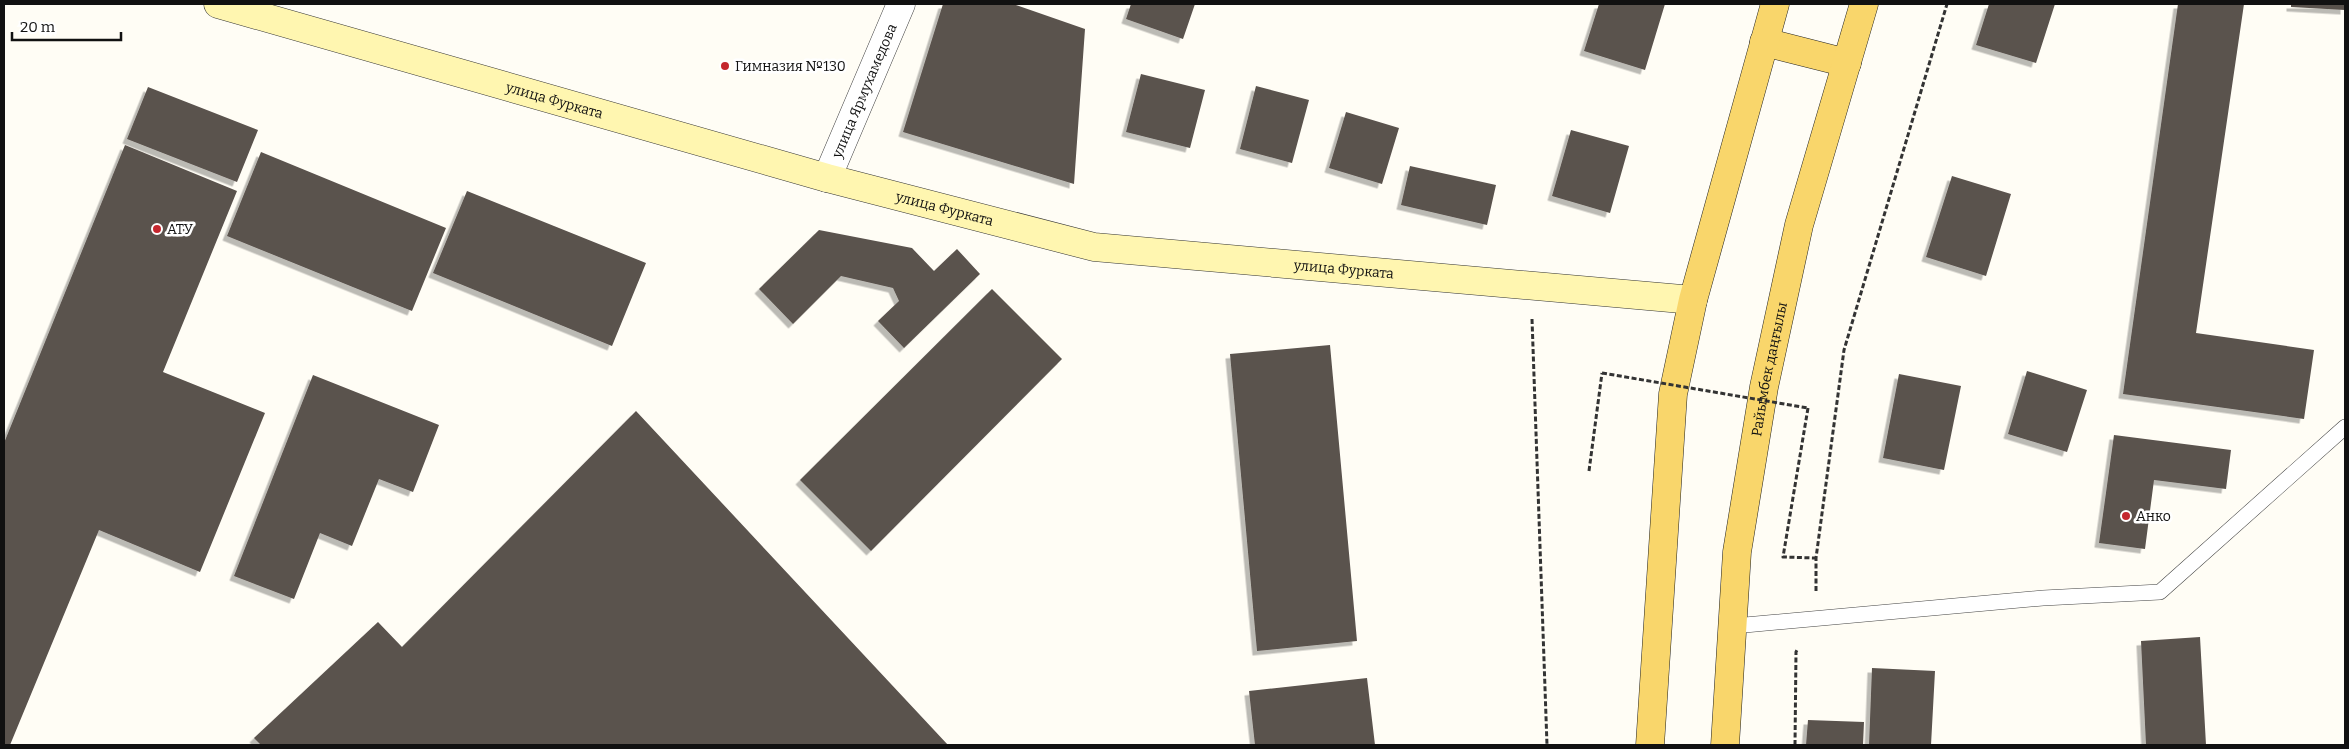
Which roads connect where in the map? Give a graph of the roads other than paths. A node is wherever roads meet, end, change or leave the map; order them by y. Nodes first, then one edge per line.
1 (218, 4) edge
2 (901, 4) edge
3 (1775, 4) edge
4 (1864, 4) edge
5 (1764, 42) junction
6 (1847, 62) junction
7 (826, 178) junction
8 (1693, 300) junction
9 (2345, 428) edge
10 (1734, 626) junction
11 (1650, 745) edge
12 (1725, 745) edge

1 - 7 street, улица Фурката
2 - 7 street, улица Ярмухамедова
3 - 5 main road
4 - 6 main road, Райымбек даңғылы
5 - 6 main road
5 - 8 main road
6 - 10 main road, Райымбек даңғылы
7 - 8 street, улица Фурката
8 - 11 main road
9 - 10 lane
10 - 12 main road, Райымбек даңғылы

